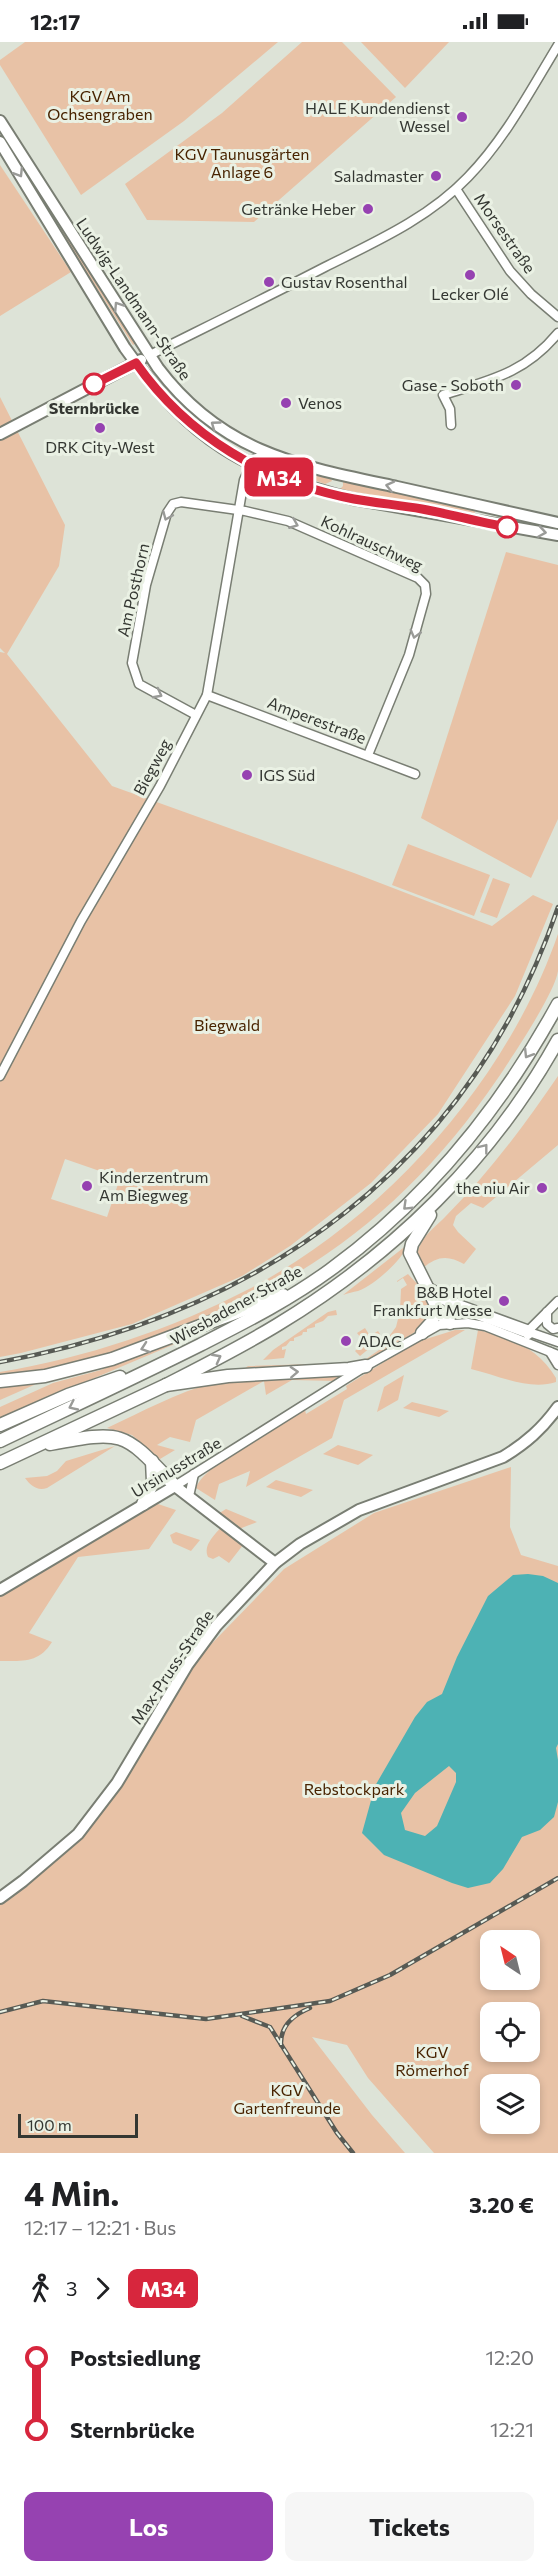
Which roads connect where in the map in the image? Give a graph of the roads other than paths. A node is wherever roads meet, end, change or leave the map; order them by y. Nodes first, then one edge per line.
1 (558, 45) edge
2 (0, 121) edge
3 (0, 142) edge
4 (456, 189) junction
5 (558, 317) edge
6 (558, 333) edge
7 (150, 355) junction
8 (136, 363) junction
9 (451, 425) dead end
10 (0, 434) edge
11 (266, 453) junction
12 (249, 465) junction
13 (337, 474) junction
14 (323, 491) junction
15 (238, 510) junction
16 (558, 523) edge
17 (558, 535) edge
18 (207, 695) junction
19 (196, 715) junction
20 (368, 755) junction
21 (415, 774) dead end
22 (558, 1004) edge
23 (558, 1040) edge
24 (0, 1076) edge
25 (447, 1192) junction
26 (307, 1286) junction
27 (430, 1290) junction
28 (558, 1301) edge
29 (436, 1306) junction
30 (547, 1312) junction
31 (450, 1323) junction
32 (558, 1328) edge
33 (422, 1333) junction
34 (530, 1338) junction
35 (556, 1339) edge
36 (554, 1353) edge
37 (164, 1363) junction
38 (558, 1365) edge
39 (366, 1366) junction
40 (0, 1381) edge
41 (166, 1385) junction
42 (558, 1407) edge
43 (0, 1425) edge
44 (0, 1441) edge
45 (28, 1449) junction
46 (149, 1458) junction
47 (0, 1463) edge
48 (184, 1480) junction
49 (190, 1492) junction
50 (198, 1503) junction
51 (143, 1504) junction
52 (276, 1563) junction
53 (0, 1590) edge
54 (0, 1898) edge

1 - 4 street
7 -> 2 main road, Ludwig-Landmann-Straße
3 -> 8 main road, Ludwig-Landmann-Straße
4 - 5 street, Morsestraße
4 - 7 street
6 - 9 street
7 - 8 main road
11 -> 7 main road, Ludwig-Landmann-Straße
8 - 10 main road
8 - 12 main road, Ludwig-Landmann-Straße
11 - 12 street
11 - 13 main road, Ludwig-Landmann-Straße
12 - 14 main road, Ludwig-Landmann-Straße
12 - 15 street, Biegweg
13 - 14 main road
16 -> 13 main road, Ludwig-Landmann-Straße
14 -> 17 main road, Ludwig-Landmann-Straße
15 - 18 street, Biegweg
15 -> 19 street, Am Posthorn
15 -> 20 street, Kohlrauschweg
18 - 19 street, Biegweg
18 - 20 street, Amperestraße
19 - 24 street, Biegweg
20 - 21 street, Amperestraße
22 -> 26 highway, Wiesbadener Straße
25 -> 23 highway, Wiesbadener Straße
25 - 27 highway
41 -> 25 highway, Wiesbadener Straße
26 - 37 highway, Wiesbadener Straße
26 -> 40 highway
27 - 29 highway
27 - 34 highway
28 - 30 street
29 - 31 highway
29 - 33 highway
30 - 32 street
30 - 34 street
31 - 33 street, Ursinusstraße
31 - 34 street
33 - 39 street, Ursinusstraße
34 - 35 street
34 - 36 street
35 - 36 street
36 - 38 street
37 - 43 highway
37 -> 44 highway, Wiesbadener Straße
41 -> 39 highway
39 - 48 street, Ursinusstraße
41 - 45 highway
42 - 52 main road, Max-Pruss-Straße
45 - 46 highway
45 - 47 highway
46 - 48 highway
46 - 51 highway
48 - 49 street
48 - 49 main road
48 - 50 main road
48 - 51 main road, Ursinusstraße
49 - 50 main road
50 - 52 main road
51 - 53 main road, Ursinusstraße
52 - 54 main road, Max-Pruss-Straße

